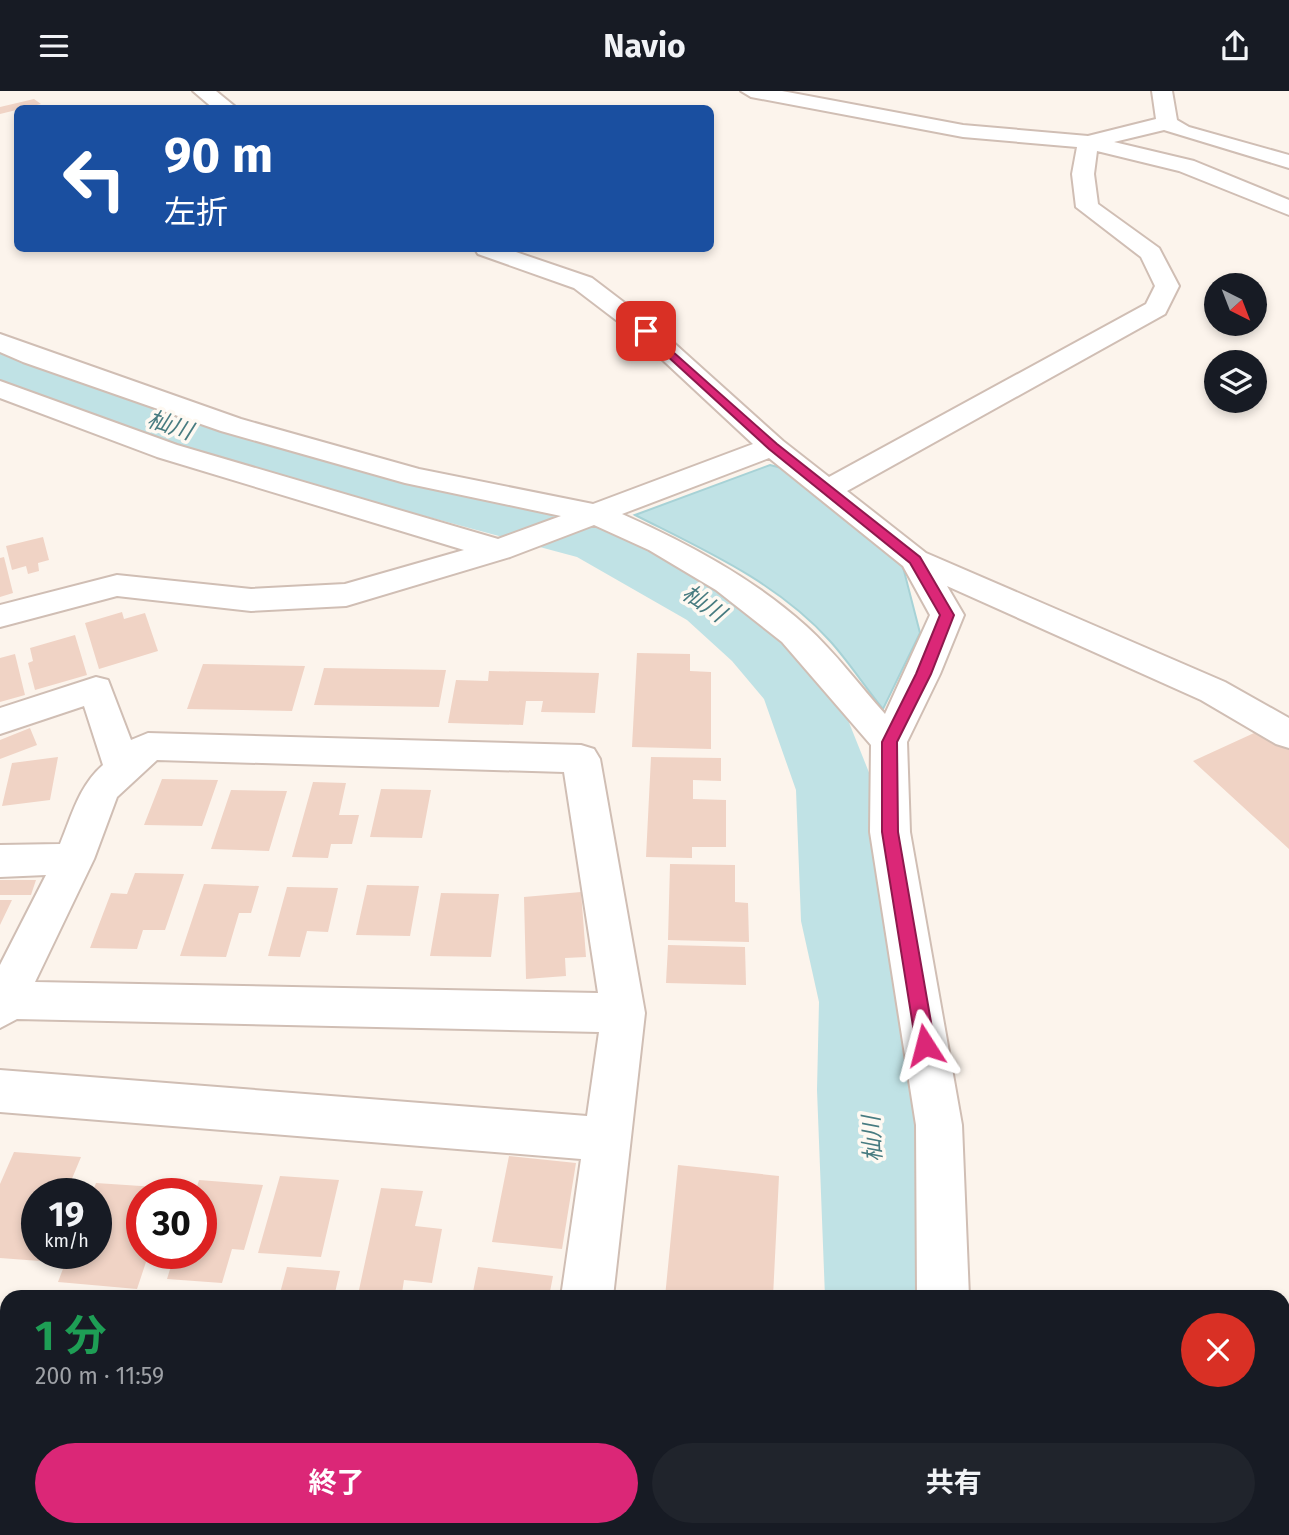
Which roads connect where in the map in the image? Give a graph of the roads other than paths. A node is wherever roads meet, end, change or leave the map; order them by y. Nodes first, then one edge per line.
1 (203, 91) edge
2 (751, 91) edge
3 (1162, 91) edge
4 (222, 105) edge
5 (1167, 123) junction
6 (1272, 137) dead end
7 (1088, 142) junction
8 (1247, 148) junction
9 (1289, 162) edge
10 (1289, 208) edge
11 (495, 252) edge
12 (0, 342) edge
13 (0, 390) edge
14 (773, 447) junction
15 (828, 489) junction
16 (593, 513) junction
17 (510, 546) junction
18 (915, 560) junction
19 (0, 616) edge
20 (0, 721) edge
21 (1289, 735) edge
22 (890, 742) junction
23 (123, 769) junction
24 (74, 859) junction
25 (0, 861) edge
26 (1, 1003) edge
27 (623, 1013) junction
28 (0, 1091) edge
29 (605, 1139) junction
30 (588, 1290) edge
31 (943, 1290) edge

1 - 4 street
2 - 7 street
3 - 5 street
5 - 7 street
5 - 8 street
6 - 8 street
7 - 10 street
7 - 15 street
8 - 9 street
11 - 14 street
12 - 16 street
13 - 17 street
14 - 15 street
14 - 16 street
15 - 18 street
16 - 17 street
16 - 22 street
17 - 19 street
18 - 21 street
18 - 22 street
20 - 23 street
22 - 31 street
23 - 24 street
23 - 27 street
24 - 25 street
24 - 26 street
26 - 27 street
27 - 29 street
28 - 29 street
29 - 30 street

